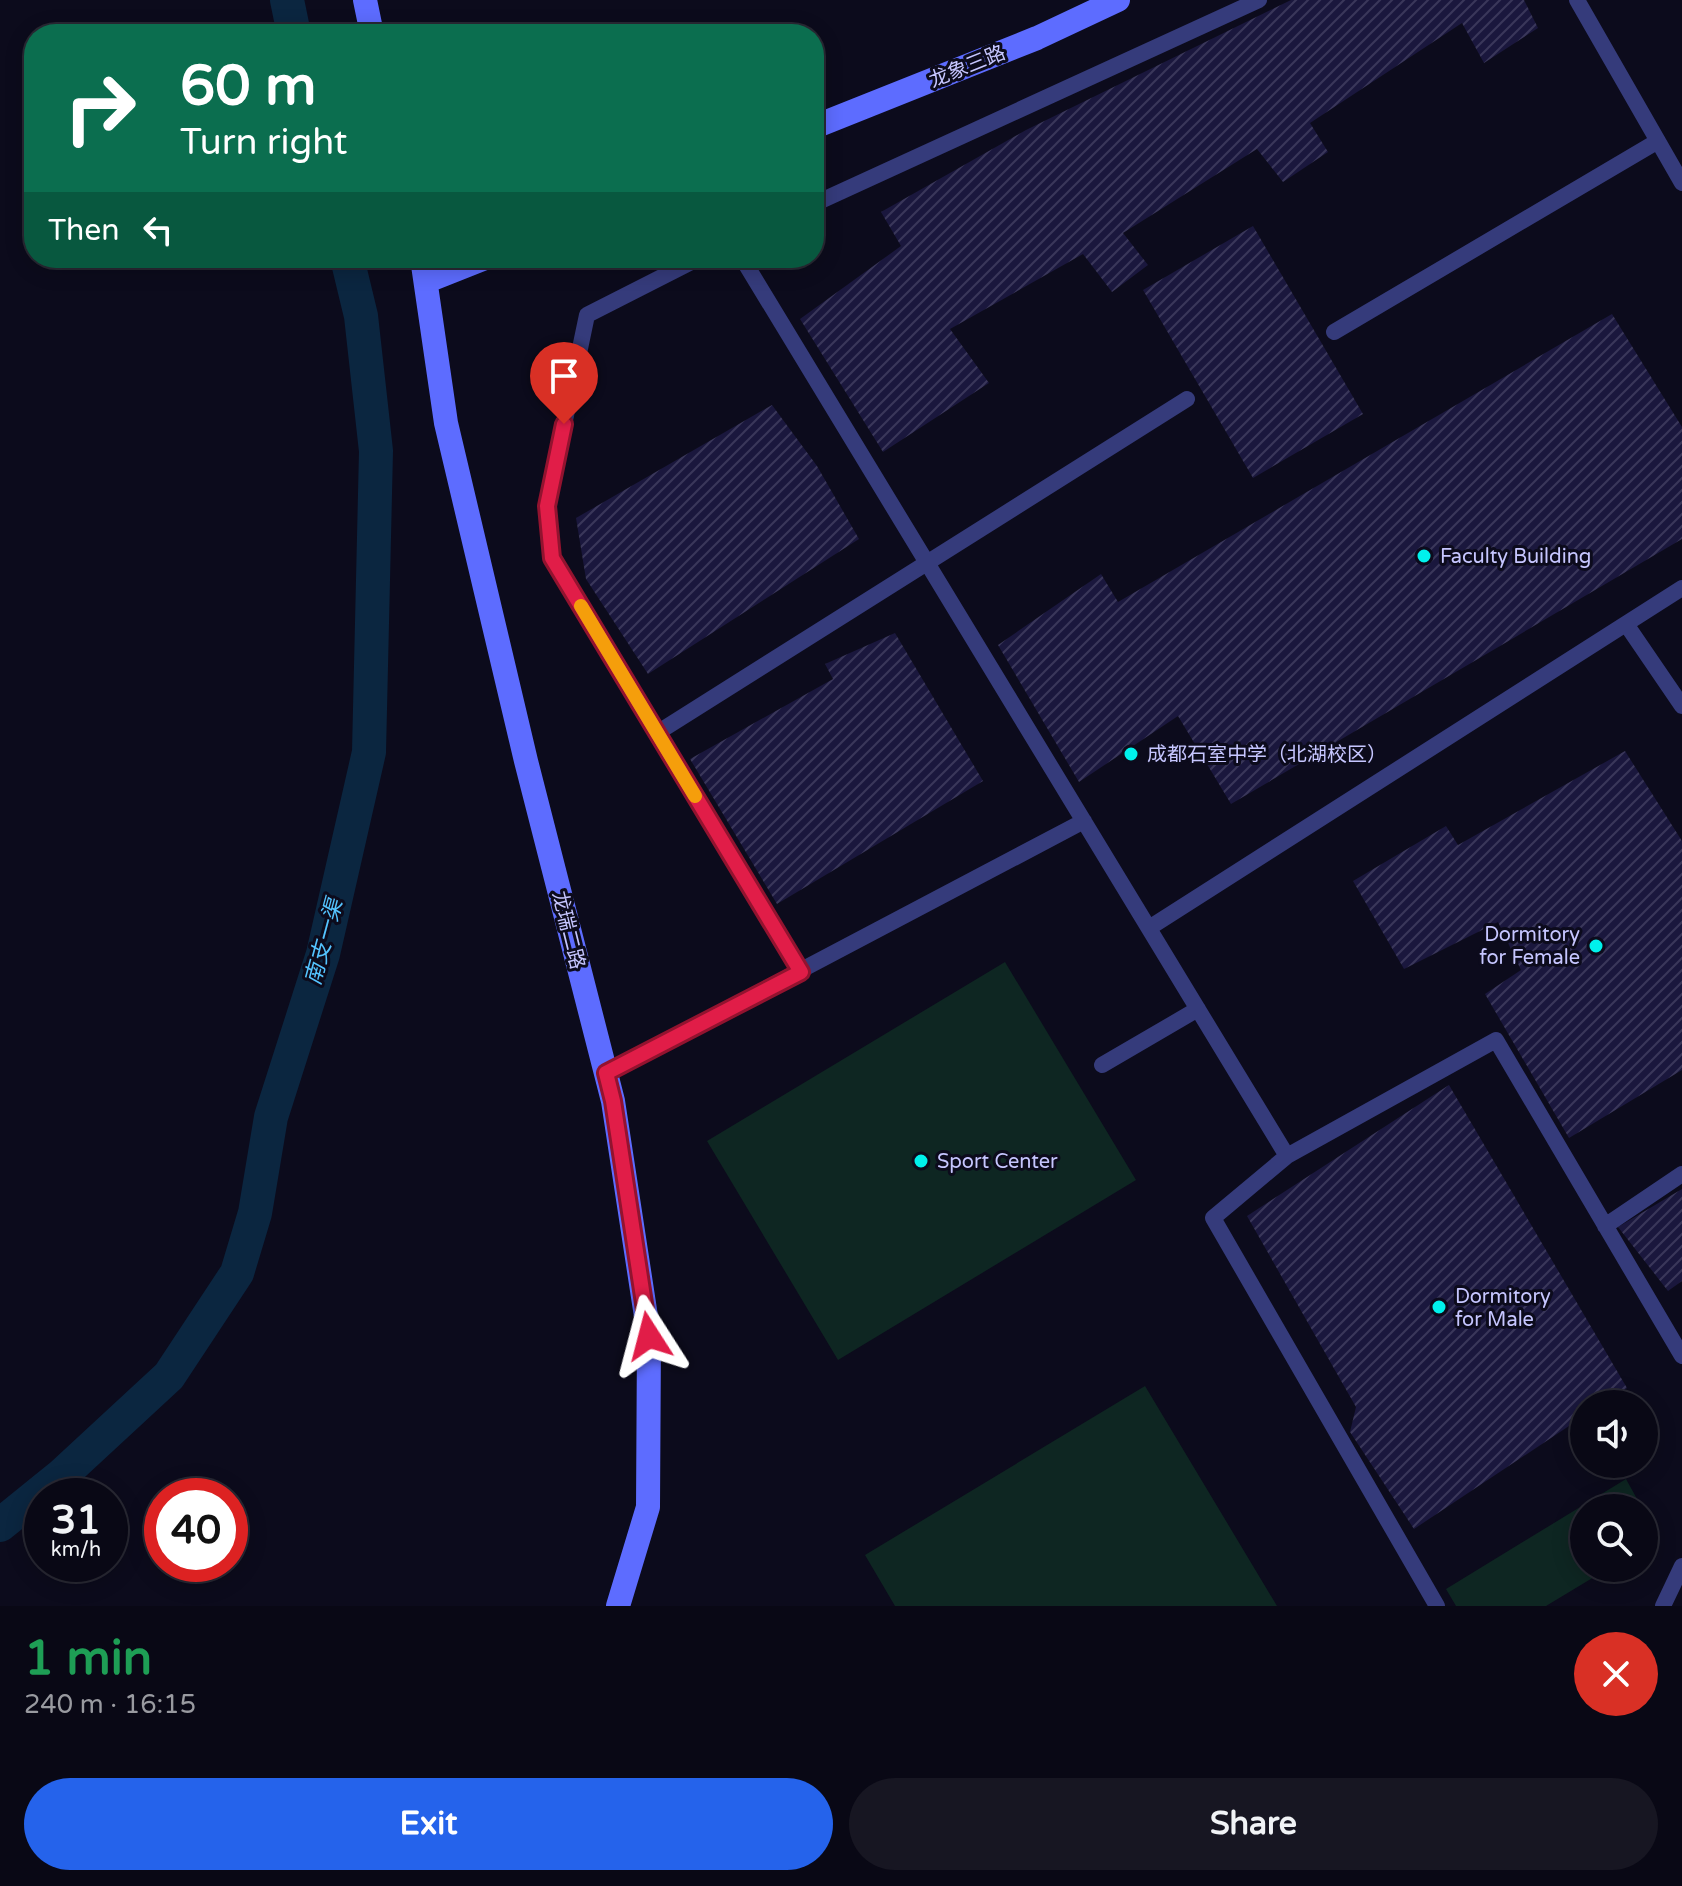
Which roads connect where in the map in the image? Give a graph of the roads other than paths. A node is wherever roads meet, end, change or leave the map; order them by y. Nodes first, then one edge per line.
1 (365, 0) edge
2 (1118, 0) edge
3 (1259, 0) edge
4 (1577, 0) edge
5 (370, 24) edge
6 (824, 123) edge
7 (1658, 141) junction
8 (1682, 183) edge
9 (824, 199) edge
10 (679, 268) edge
11 (748, 268) edge
12 (424, 270) edge
13 (1334, 332) dead end
14 (1187, 399) dead end
15 (927, 563) junction
16 (1682, 588) edge
17 (1626, 624) junction
18 (1682, 706) edge
19 (657, 733) junction
20 (1084, 821) junction
21 (1149, 928) junction
22 (801, 972) junction
23 (1198, 1009) junction
24 (1102, 1065) dead end
25 (606, 1073) junction
26 (1287, 1156) junction
27 (1682, 1174) edge
28 (1605, 1226) junction
29 (1682, 1356) edge
30 (1682, 1566) edge
31 (618, 1606) edge
32 (1437, 1606) edge
33 (1663, 1606) edge

1 - 5 street
2 - 6 street, 龙象三路
3 - 9 lane
4 - 7 lane
7 - 8 lane
7 - 13 lane
10 - 19 lane
11 - 15 lane
12 - 25 street, 龙瑞二路
14 - 15 lane
15 - 19 lane
15 - 20 lane
16 - 17 lane
17 - 18 lane
17 - 21 lane
19 - 22 lane
20 - 21 lane
20 - 22 lane
21 - 23 lane
22 - 25 lane
23 - 24 lane
23 - 26 lane
25 - 31 street, 龙瑞二路
26 - 28 lane
26 - 32 lane
27 - 28 lane
28 - 29 lane
30 - 33 lane

